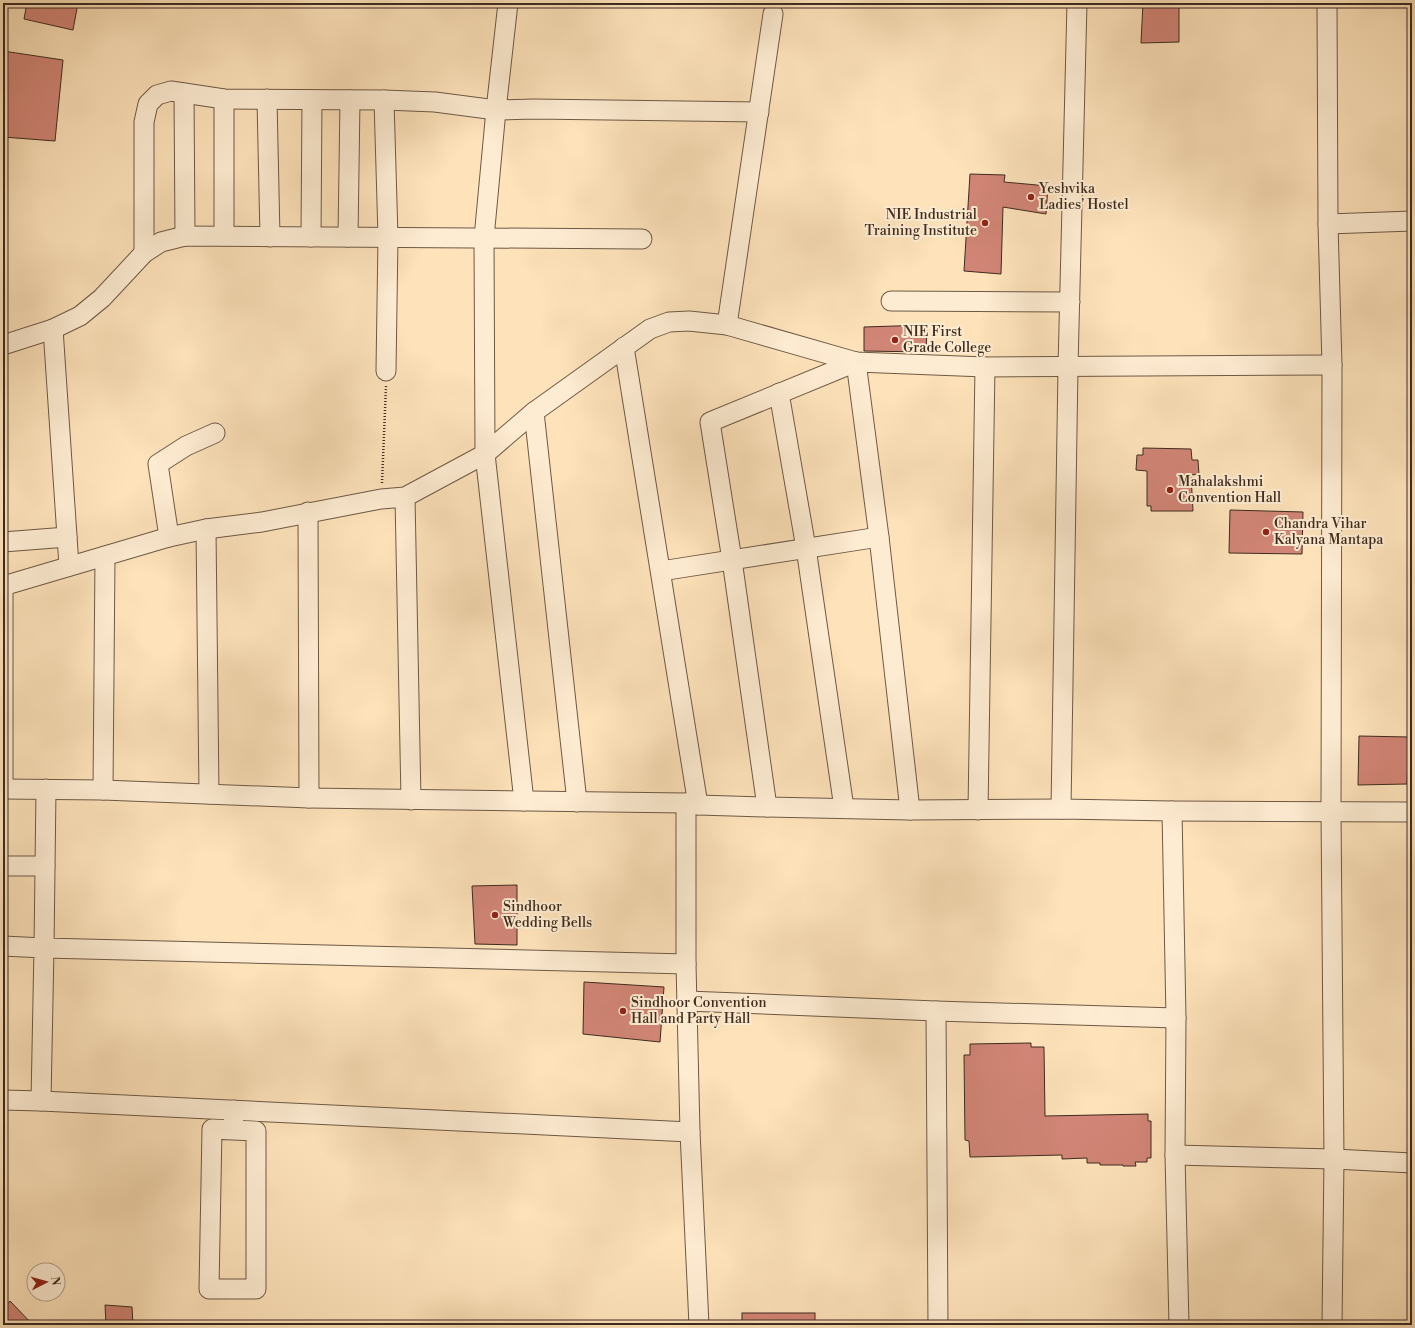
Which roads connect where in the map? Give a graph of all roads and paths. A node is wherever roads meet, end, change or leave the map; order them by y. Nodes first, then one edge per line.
1 (508, 3) edge
2 (1078, 3) edge
3 (1327, 3) edge
4 (773, 14) dead end
5 (184, 93) junction
6 (224, 99) junction
7 (267, 99) junction
8 (312, 100) junction
9 (350, 100) junction
10 (384, 100) junction
11 (496, 110) junction
12 (759, 112) junction
13 (1412, 221) edge
14 (1328, 224) junction
15 (185, 236) junction
16 (224, 236) junction
17 (270, 237) junction
18 (311, 237) junction
19 (348, 237) junction
20 (388, 237) junction
21 (484, 238) junction
22 (642, 239) dead end
23 (144, 253) junction
24 (891, 301) dead end
25 (1070, 302) junction
26 (727, 325) junction
27 (53, 329) junction
28 (3, 345) edge
29 (624, 347) junction
30 (856, 362) junction
31 (1332, 365) junction
32 (1068, 366) junction
33 (985, 367) junction
34 (386, 371) joint
35 (779, 393) junction
36 (534, 412) junction
37 (215, 433) dead end
38 (485, 454) junction
39 (405, 497) junction
40 (381, 499) junction
41 (308, 512) junction
42 (206, 529) junction
43 (169, 537) junction
44 (879, 537) junction
45 (66, 538) junction
46 (3, 542) edge
47 (806, 548) junction
48 (105, 556) junction
49 (732, 560) junction
50 (68, 566) junction
51 (661, 571) junction
52 (3, 789) edge
53 (46, 789) junction
54 (103, 790) junction
55 (209, 794) junction
56 (309, 798) junction
57 (411, 800) junction
58 (524, 800) junction
59 (577, 802) junction
60 (692, 804) junction
61 (767, 807) junction
62 (844, 808) junction
63 (1061, 809) junction
64 (910, 810) junction
65 (978, 810) junction
66 (1172, 811) junction
67 (1331, 811) junction
68 (1412, 812) edge
69 (3, 866) edge
70 (45, 866) junction
71 (3, 946) edge
72 (44, 948) junction
73 (686, 964) junction
74 (687, 1001) junction
75 (936, 1011) junction
76 (1176, 1018) junction
77 (3, 1100) edge
78 (41, 1101) junction
79 (234, 1110) junction
80 (233, 1130) junction
81 (690, 1132) junction
82 (1175, 1155) junction
83 (1334, 1159) junction
84 (1412, 1163) edge
85 (699, 1325) edge
86 (938, 1325) edge
87 (1179, 1325) edge
88 (1332, 1325) edge

1 - 11 street
2 - 25 street
3 - 14 street
4 - 12 street
5 - 6 street
5 - 15 street
5 - 23 street
6 - 7 street
6 - 16 street
7 - 8 street
7 - 17 street
8 - 9 street
8 - 18 street
9 - 10 street
9 - 19 street
10 - 11 street
10 - 20 street
11 - 12 street
11 - 21 street
12 - 26 street
13 - 14 street
14 - 31 street
15 - 16 street
15 - 23 street
16 - 17 street
17 - 18 street
18 - 19 street
19 - 20 street
20 - 21 street
20 - 34 street
21 - 22 street
21 - 38 street
23 - 27 street
24 - 25 street
25 - 32 street
26 - 29 street
26 - 30 street
27 - 28 street
27 - 45 street
29 - 36 street
29 - 51 street
30 - 33 street
30 - 35 street
30 - 44 street
31 - 32 street
31 - 67 street
32 - 33 street
32 - 63 street
33 - 65 street
34 - 40 path
35 - 47 street
35 - 49 street
36 - 38 street
36 - 59 street
37 - 43 street
38 - 39 street
38 - 58 street
39 - 40 street
39 - 57 street
40 - 41 street
41 - 42 street
41 - 56 street
42 - 43 street
42 - 55 street
43 - 48 street
44 - 47 street
44 - 64 street
45 - 46 street
45 - 50 street
47 - 49 street
47 - 62 street
48 - 50 street
48 - 54 street
49 - 51 street
49 - 61 street
50 - 52 street
51 - 60 street
52 - 53 street
53 - 54 street
53 - 70 street
54 - 55 street
55 - 56 street
56 - 57 street
57 - 58 street
58 - 59 street
59 - 60 street
60 - 61 street
60 - 73 street
61 - 62 street
62 - 64 street
63 - 65 street
63 - 66 street
64 - 65 street
66 - 67 street
66 - 76 street
67 - 68 street
67 - 83 street
69 - 70 street
70 - 72 street
71 - 72 street
72 - 73 street
72 - 78 street
73 - 74 street
74 - 75 street
74 - 81 street
75 - 76 street
75 - 86 street
76 - 82 street
77 - 78 street
78 - 79 street
79 - 80 street
79 - 81 street
80 - 80 street
81 - 85 street
82 - 83 street
82 - 87 street
83 - 84 street
83 - 88 street

